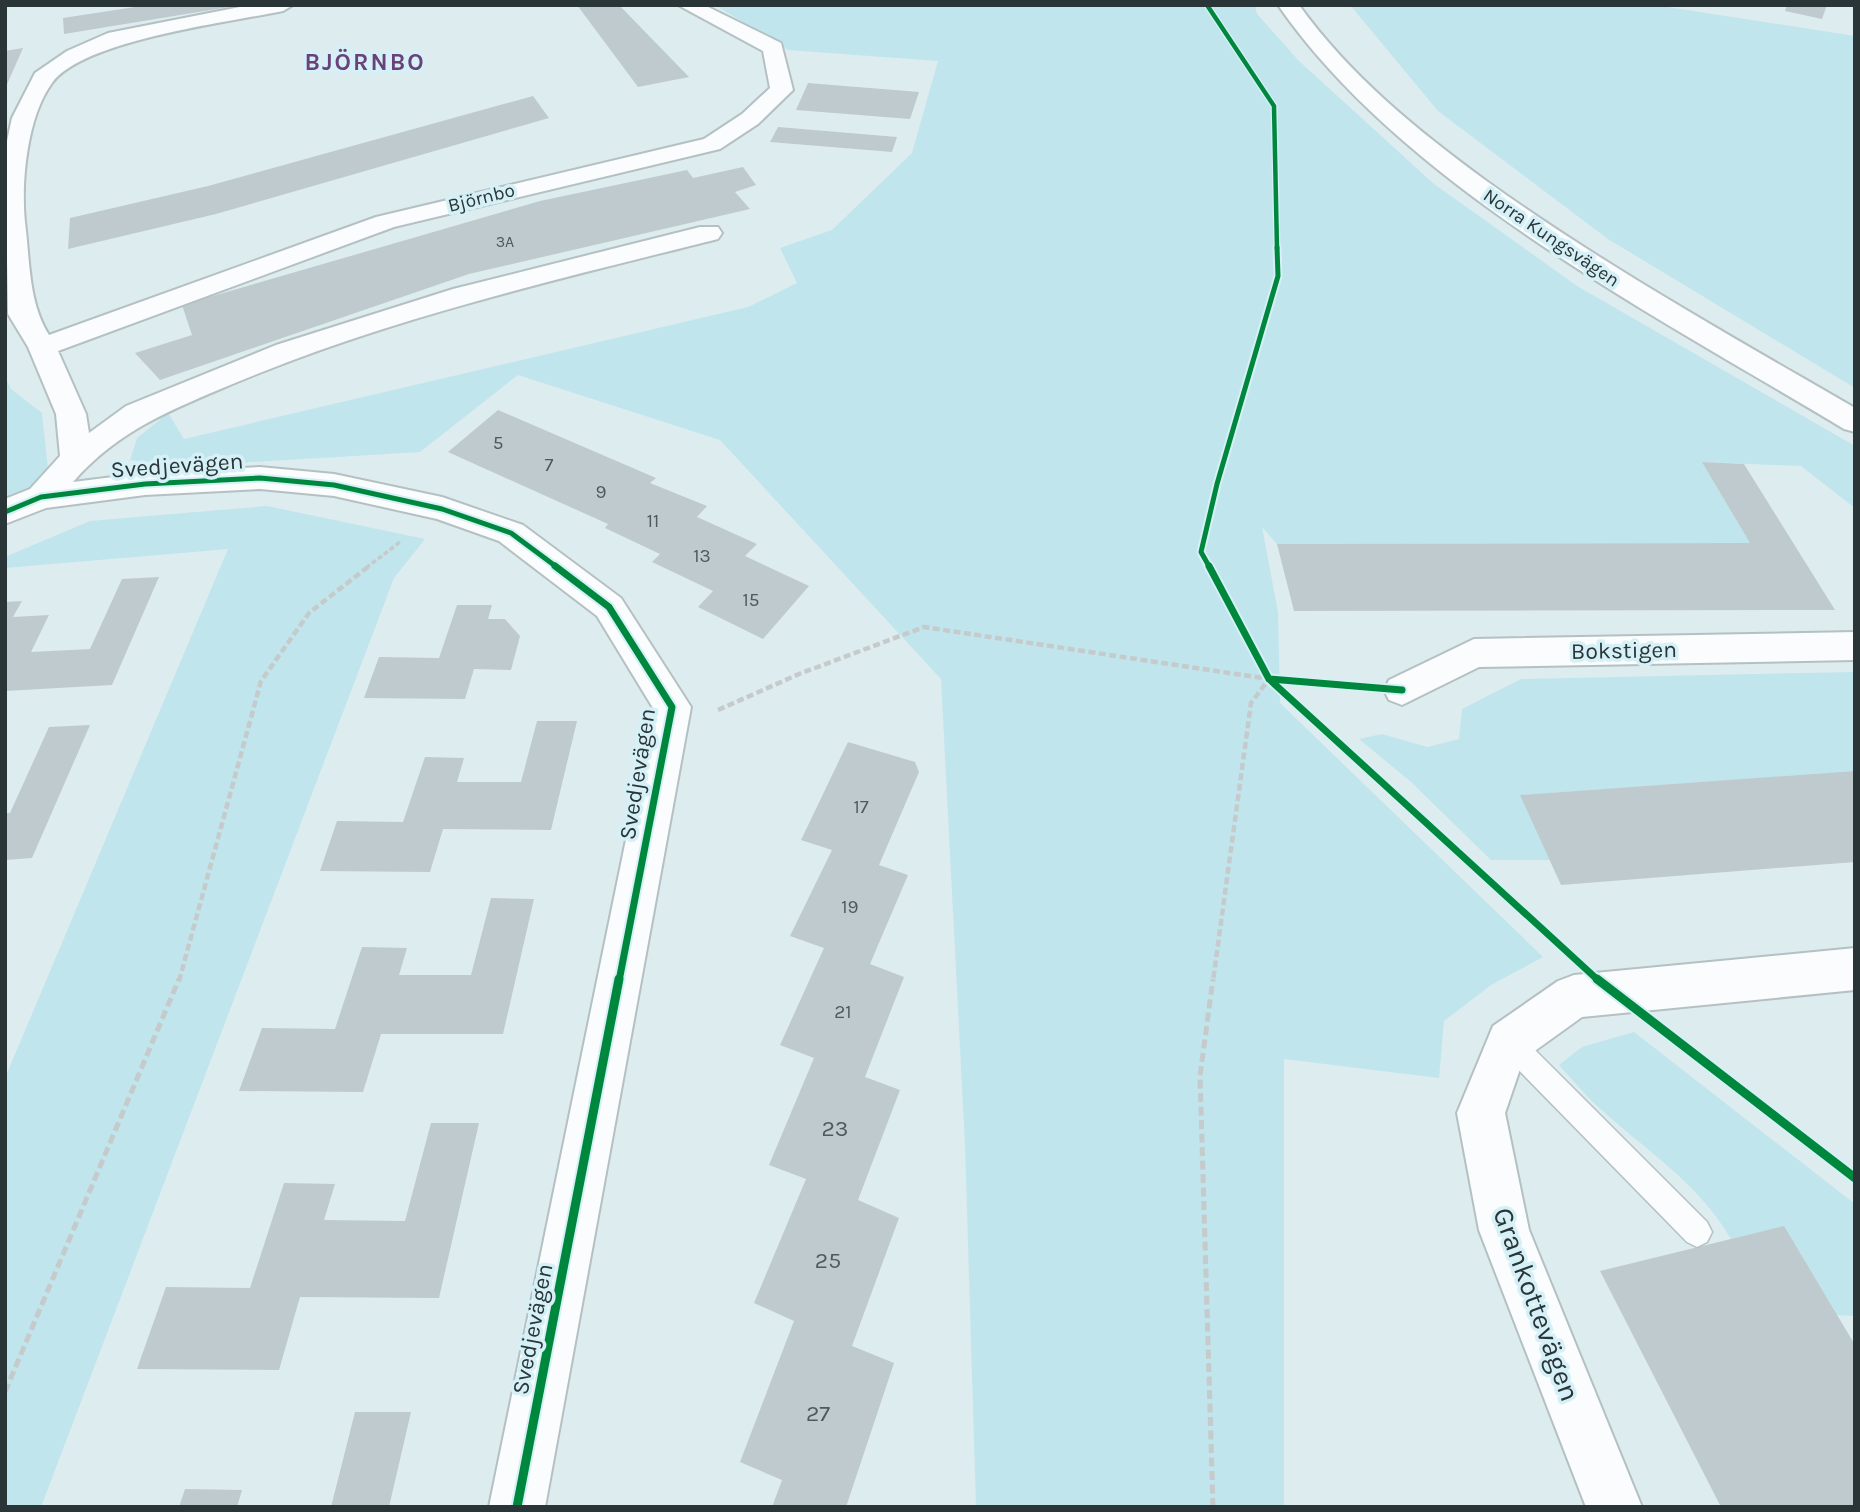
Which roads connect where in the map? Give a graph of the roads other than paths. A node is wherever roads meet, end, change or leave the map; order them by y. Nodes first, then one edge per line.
1 (283, 5) edge
2 (688, 5) edge
3 (1288, 5) edge
4 (709, 233) dead end
5 (42, 347) junction
6 (1855, 422) edge
7 (76, 458) junction
8 (41, 497) junction
9 (5, 512) edge
10 (1855, 646) edge
11 (1402, 690) dead end
12 (1855, 969) edge
13 (1509, 1042) junction
14 (1697, 1231) dead end
15 (517, 1507) edge
16 (1615, 1507) edge

1 - 5 street
2 - 5 street, Björnbo
3 - 6 street, Norra Kungsvägen
4 - 7 street, Svedjevägen
5 - 7 street
7 - 8 street
8 - 9 street, Svedjevägen
8 - 15 street, Svedjevägen
10 - 11 street, Bokstigen
12 - 13 street
13 - 14 lane
13 - 16 street, Grankottevägen

